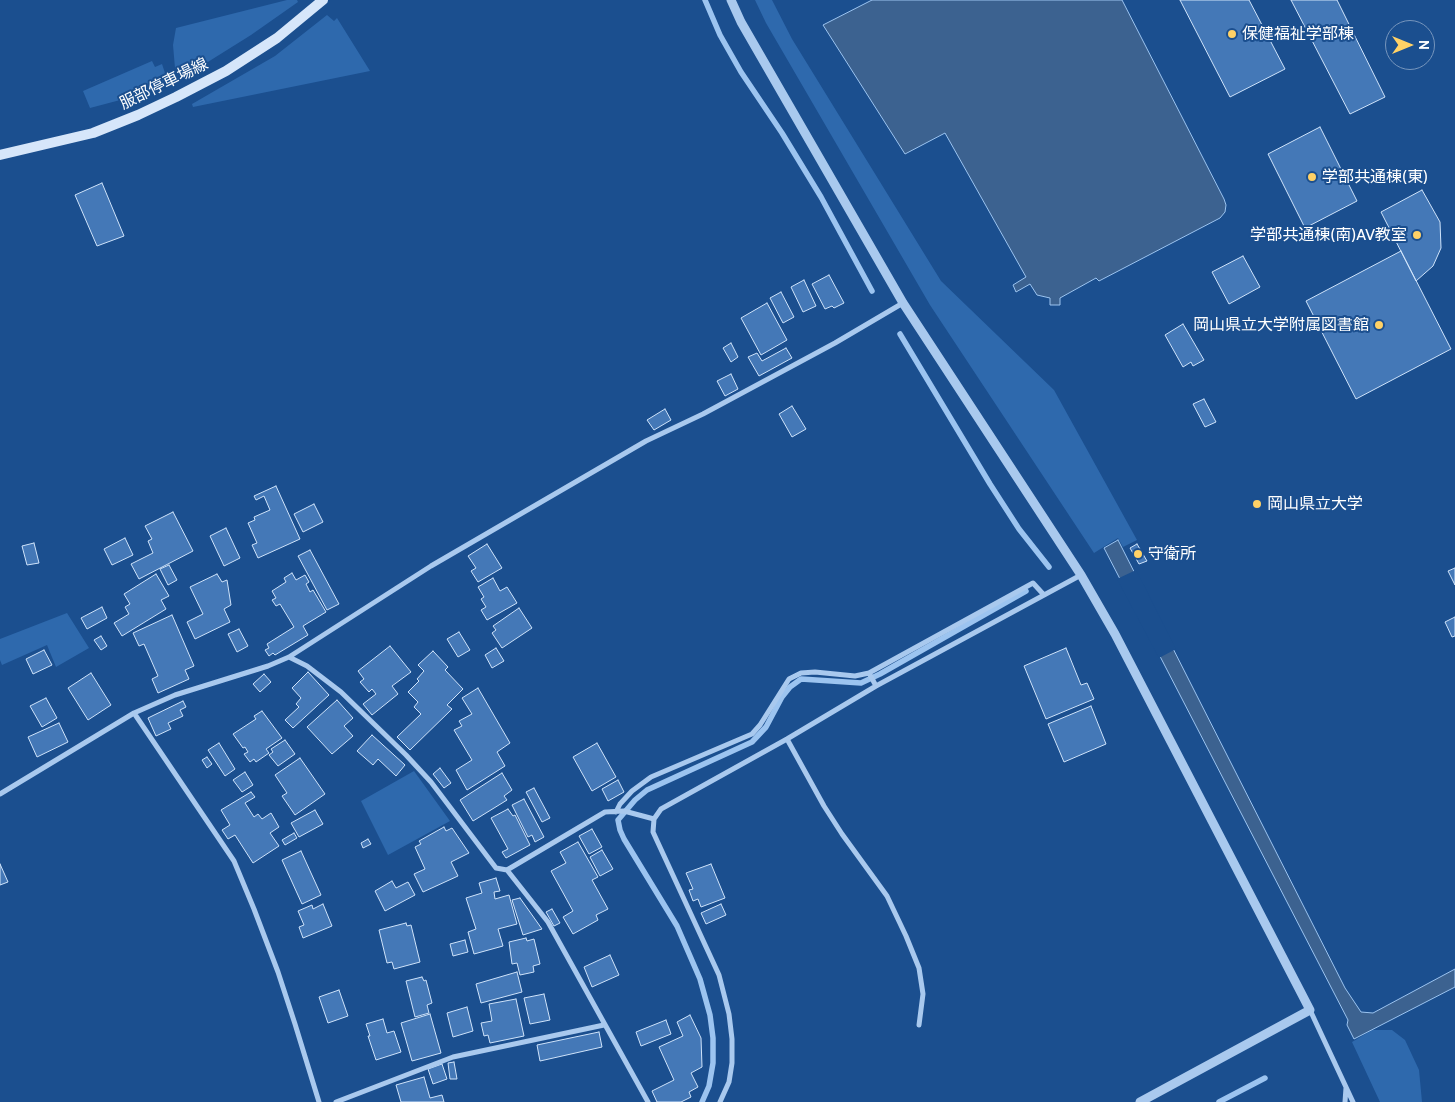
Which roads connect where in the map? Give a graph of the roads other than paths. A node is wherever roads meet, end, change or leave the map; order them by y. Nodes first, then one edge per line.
1 (323, 0) edge
2 (731, 0) edge
3 (0, 155) edge
4 (902, 303) junction
5 (1082, 575) junction
6 (1044, 595) junction
7 (289, 657) junction
8 (872, 679) junction
9 (134, 713) junction
10 (787, 739) junction
11 (0, 794) edge
12 (616, 812) junction
13 (654, 819) junction
14 (507, 870) junction
15 (1310, 1010) junction
16 (604, 1025) junction
17 (920, 1025) dead end
18 (1346, 1088) junction
19 (319, 1102) edge
20 (336, 1102) edge
21 (648, 1102) edge
22 (720, 1102) edge
23 (1140, 1102) edge
24 (1345, 1102) edge
25 (1353, 1102) edge

1 - 3 main road, 服部停車場線
2 - 4 street
4 - 5 street
4 - 7 street
5 - 6 street
5 - 15 street
6 - 8 street
6 - 8 street
7 - 9 street
7 - 14 street
8 - 10 street
8 - 12 street
9 - 11 street
9 - 19 street
10 - 13 street
10 - 17 street
12 - 13 street
12 - 14 street
13 - 22 street
14 - 16 street
15 - 18 street
15 - 23 street
16 - 20 street
16 - 21 street
18 - 24 street
18 - 25 street

